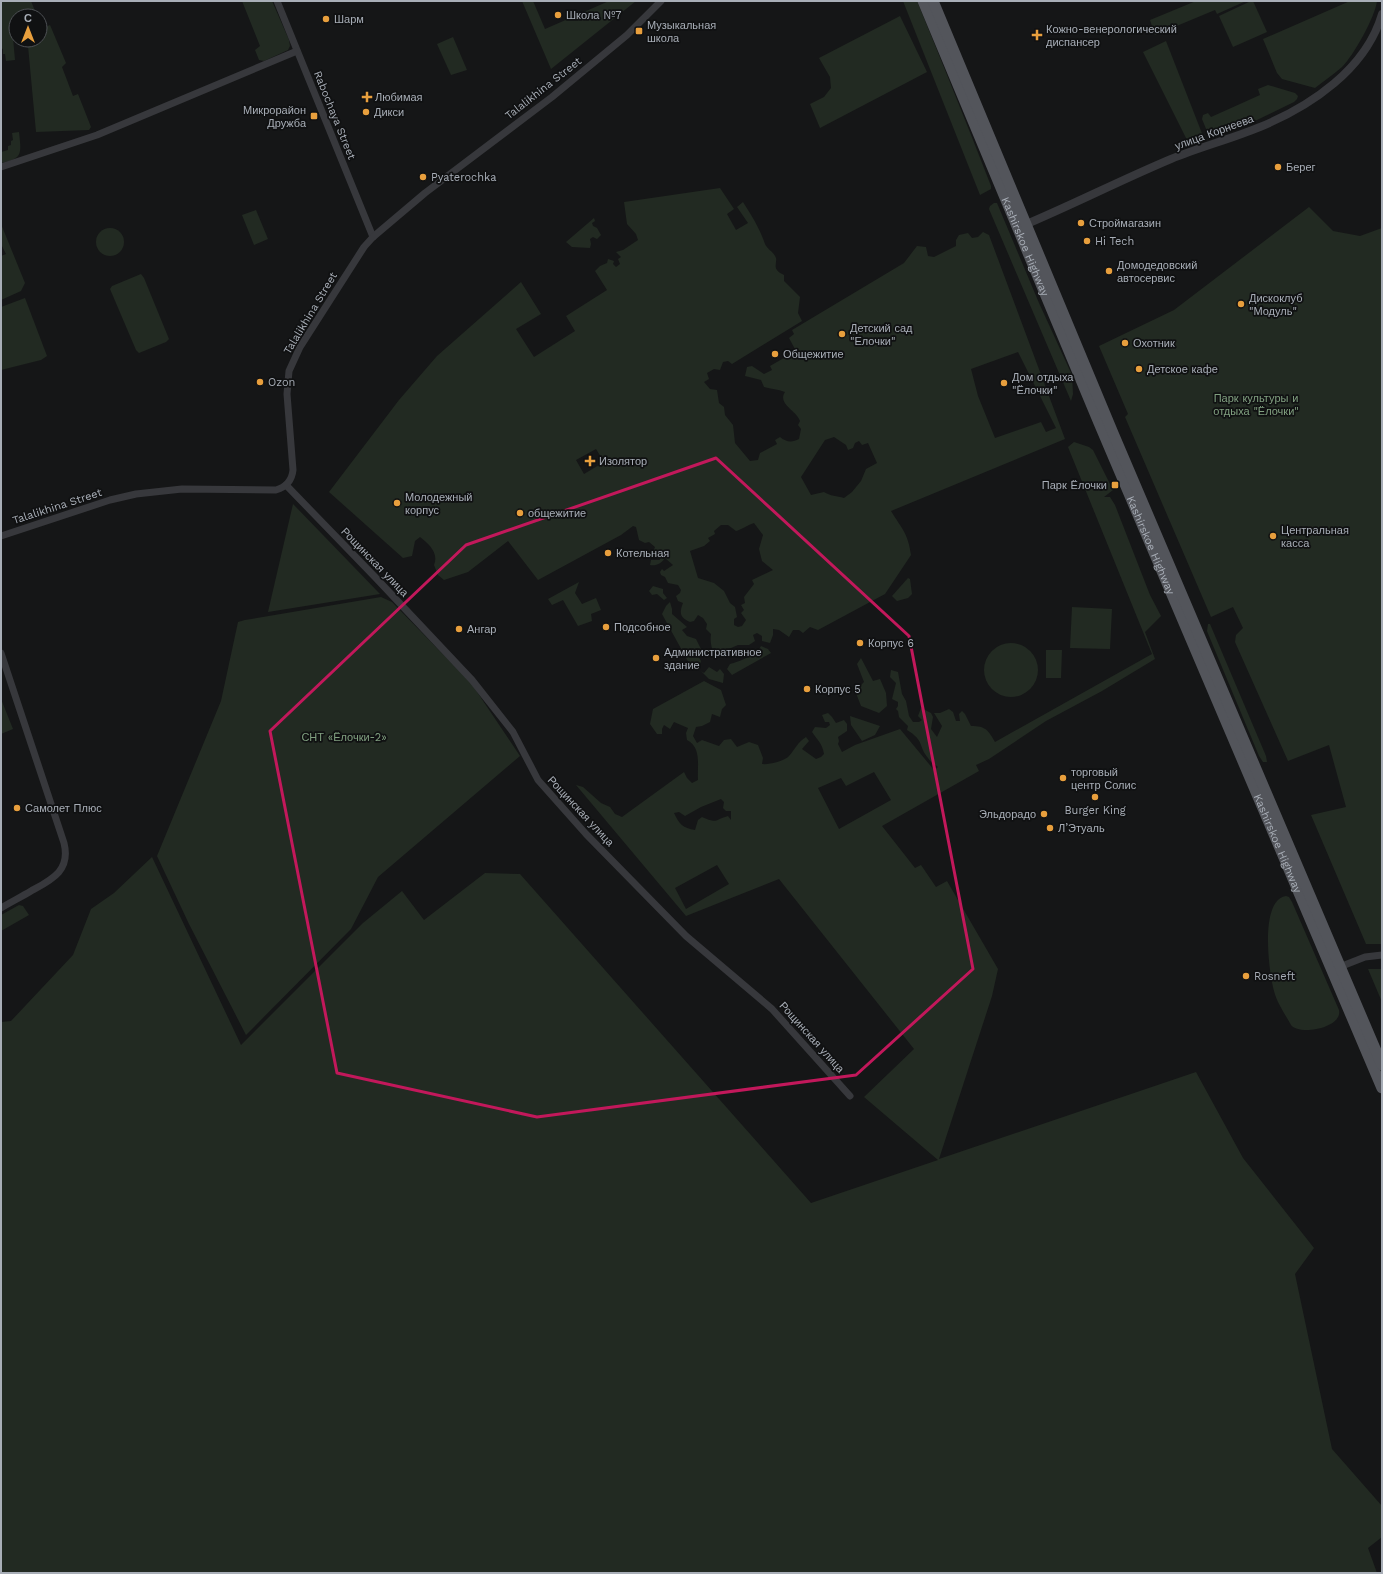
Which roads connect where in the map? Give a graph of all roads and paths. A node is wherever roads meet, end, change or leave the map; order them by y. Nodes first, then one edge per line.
1 (277, 1) edge
2 (660, 1) edge
3 (923, 1) edge
4 (933, 1) edge
5 (1382, 14) edge
6 (297, 51) junction
7 (1, 167) edge
8 (1022, 226) junction
9 (373, 237) junction
10 (286, 485) junction
11 (1, 536) edge
12 (1, 653) edge
13 (1, 908) edge
14 (1382, 956) edge
15 (1335, 968) junction
16 (1382, 1066) edge
17 (1382, 1088) edge
18 (850, 1096) dead end

1 - 6 street, Rabochaya Street
2 - 9 street, Talalikhina Street
3 - 8 main road, Kashirskoe Highway
4 - 8 main road, Kashirskoe Highway
5 - 8 street, улица Корнеева
6 - 7 street
6 - 9 street, Rabochaya Street
8 - 15 main road, Kashirskoe Highway
9 - 10 street, Talalikhina Street
10 - 11 street, Talalikhina Street
10 - 18 street, Рощинская улица
12 - 13 street
14 - 15 street
15 - 16 main road, Kashirskoe Highway
15 - 17 main road, Kashirskoe Highway

